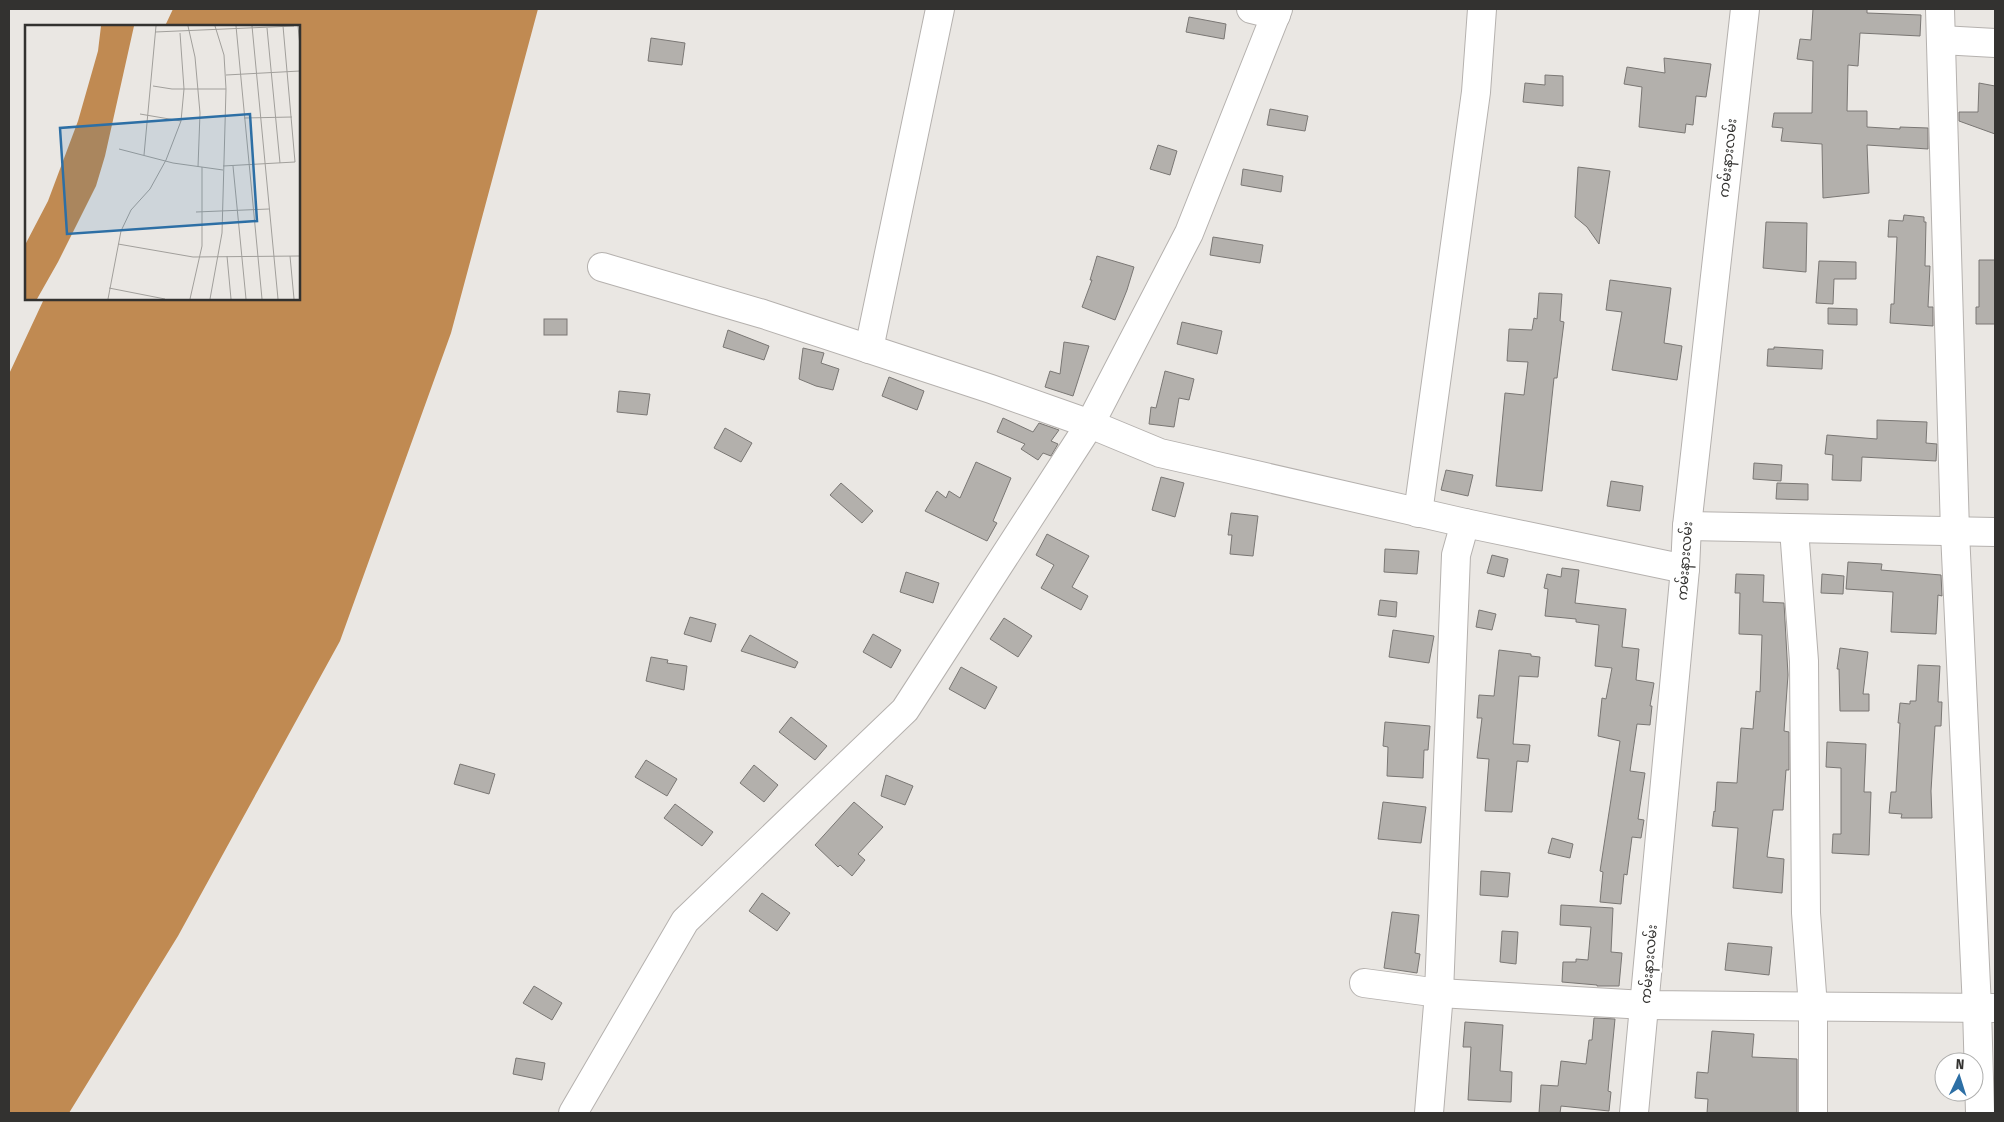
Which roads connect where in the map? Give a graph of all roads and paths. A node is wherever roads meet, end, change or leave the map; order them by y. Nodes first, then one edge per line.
1 (940, 9) edge
2 (1482, 9) edge
3 (1745, 9) edge
4 (1940, 9) edge
5 (1268, 11) edge
6 (1941, 40) junction
7 (1995, 43) edge
8 (602, 267) dead end
9 (868, 349) junction
10 (1090, 424) junction
11 (1418, 513) junction
12 (1464, 523) junction
13 (1687, 526) junction
14 (1794, 529) junction
15 (1956, 532) junction
16 (1995, 532) edge
17 (1685, 569) junction
18 (1364, 984) dead end
19 (1439, 993) junction
20 (1645, 1005) junction
21 (1814, 1007) junction
22 (1986, 1008) edge
23 (573, 1113) edge
24 (1429, 1113) edge
25 (1634, 1113) edge
26 (1813, 1113) edge
27 (1980, 1113) edge

1 - 9 street
2 - 11 street
3 - 13 street, ကမ်းနားလမ်း
4 - 6 street
5 - 10 street
6 - 7 street
6 - 15 street
8 - 9 street
9 - 10 street
10 - 11 street
10 - 23 street
11 - 12 street
12 - 17 street
12 - 19 street
13 - 14 street
13 - 17 street, ကမ်းနားလမ်း
14 - 15 street
14 - 21 street
15 - 16 street
15 - 22 street
17 - 20 street, ကမ်းနားလမ်း
18 - 19 street
19 - 20 street
19 - 24 street
20 - 21 street
20 - 25 street, ကမ်းနားလမ်း
21 - 22 street
21 - 26 street
22 - 27 street

